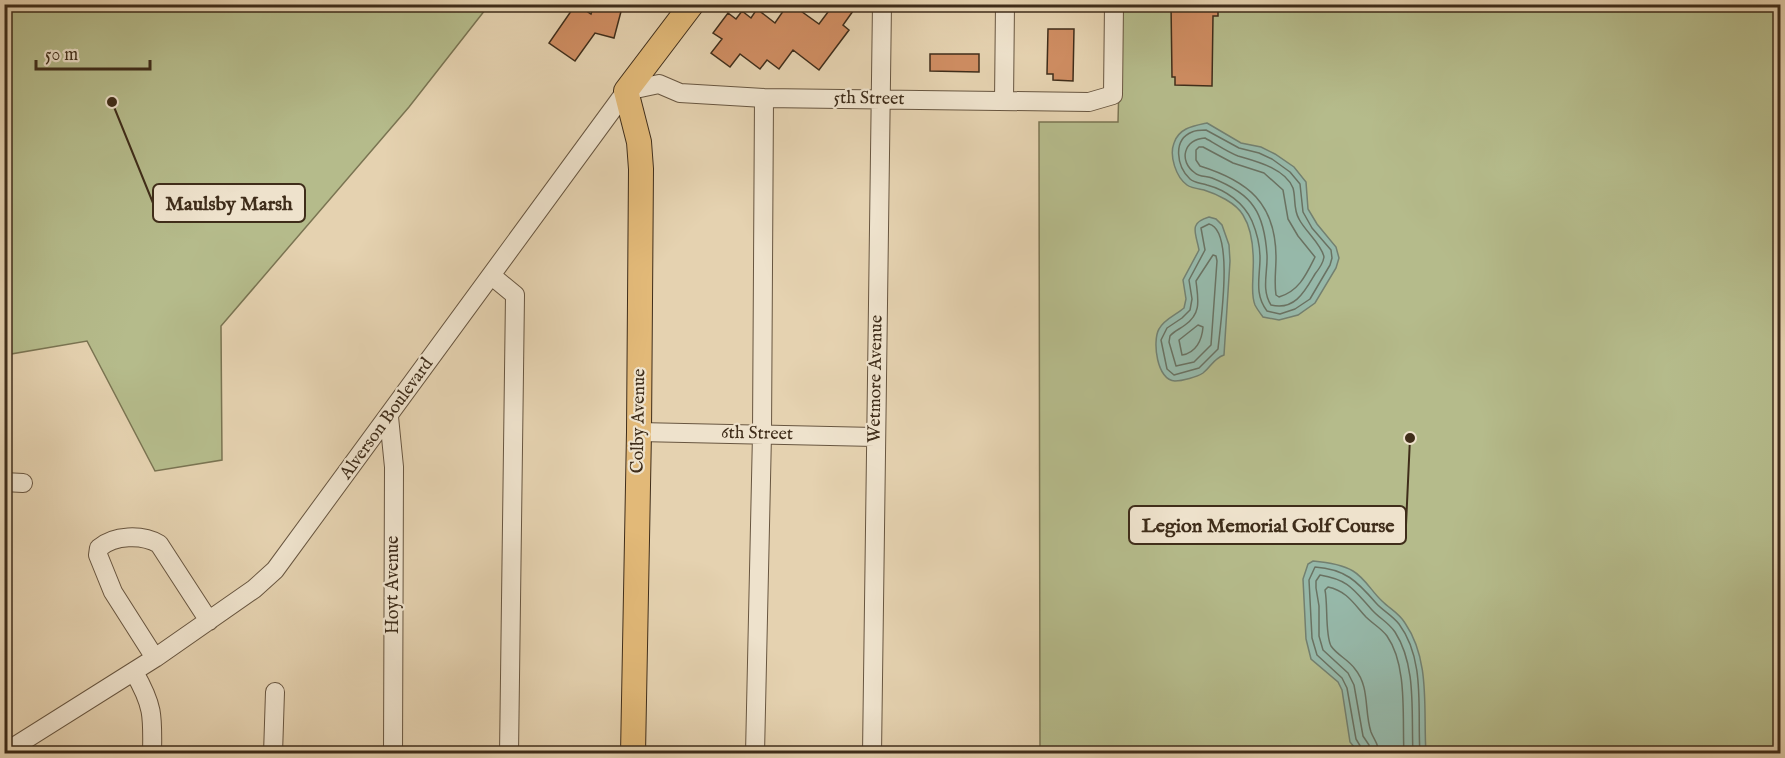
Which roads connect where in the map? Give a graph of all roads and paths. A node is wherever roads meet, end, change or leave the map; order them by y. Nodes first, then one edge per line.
1 (692, 4) edge
2 (882, 4) edge
3 (1005, 4) edge
4 (1114, 4) edge
5 (626, 91) junction
6 (764, 98) junction
7 (881, 100) junction
8 (1004, 101) junction
9 (492, 276) junction
10 (388, 417) junction
11 (639, 432) junction
12 (762, 434) junction
13 (875, 437) junction
14 (4, 482) edge
15 (23, 483) dead end
16 (209, 621) junction
17 (155, 658) junction
18 (134, 672) junction
19 (275, 692) dead end
20 (4, 753) edge
21 (152, 753) edge
22 (273, 753) edge
23 (393, 753) edge
24 (509, 753) edge
25 (633, 753) edge
26 (755, 753) edge
27 (872, 753) edge

1 - 5 main road, Alverson Boulevard
2 - 7 street, Wetmore Avenue
3 - 8 street
4 - 8 street, 5th Street
5 - 6 street, 5th Street
5 - 9 street, Alverson Boulevard
5 - 11 main road, Colby Avenue
6 - 7 street, 5th Street
6 - 12 street
7 - 8 street, 5th Street
7 - 13 street, Wetmore Avenue
9 - 10 street, Alverson Boulevard
9 - 24 street
10 - 16 street, Alverson Boulevard
10 - 23 street, Hoyt Avenue
11 - 12 street, 6th Street
11 - 25 main road, Colby Avenue
12 - 13 street, 6th Street
12 - 26 street
13 - 27 street, Wetmore Avenue
14 - 15 street
16 - 17 street, Alverson Boulevard
16 - 17 street
17 - 18 street, Alverson Boulevard
18 - 20 street, Alverson Boulevard
18 - 21 street
19 - 22 street

